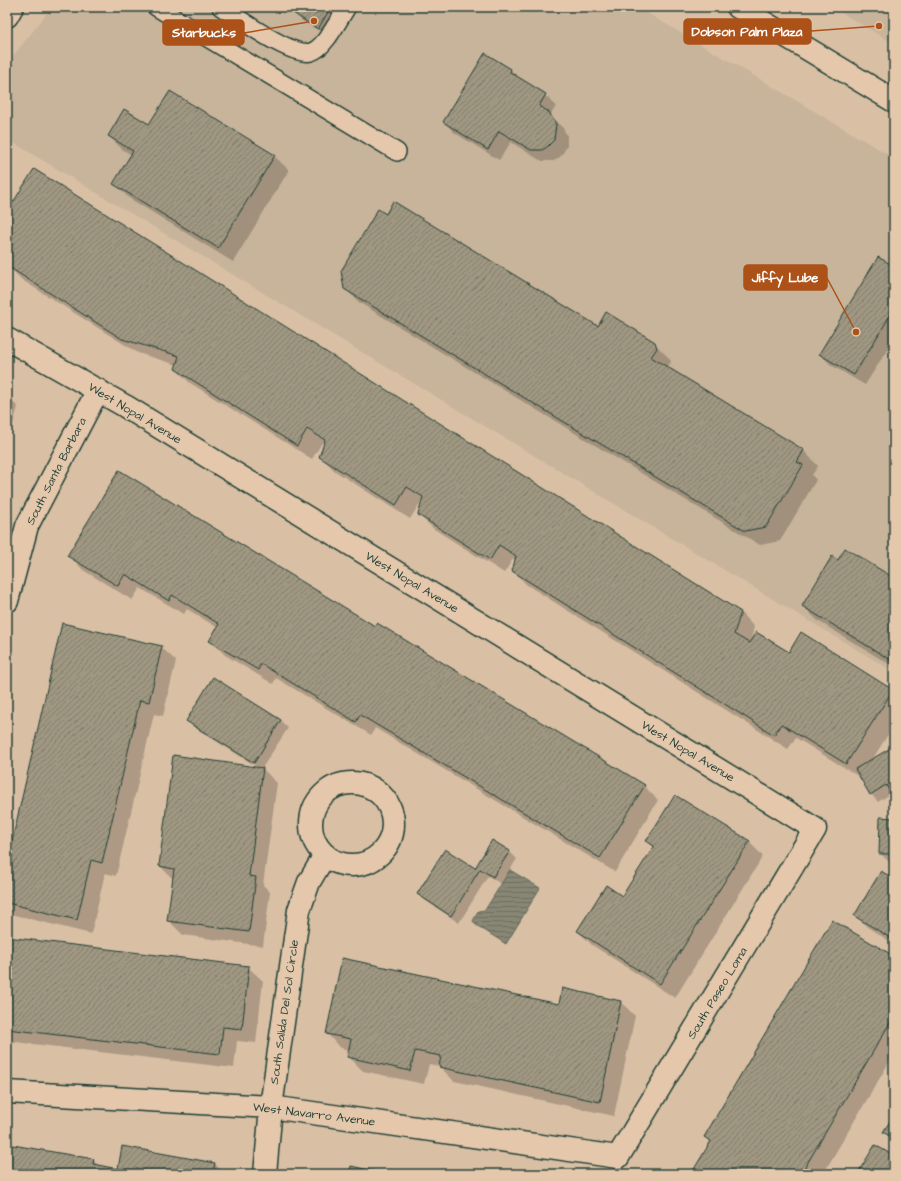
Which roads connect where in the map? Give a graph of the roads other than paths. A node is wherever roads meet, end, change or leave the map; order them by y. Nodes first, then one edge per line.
1 (12, 7) edge
2 (156, 7) edge
3 (221, 7) edge
4 (347, 7) edge
5 (738, 7) edge
6 (7, 16) edge
7 (894, 101) edge
8 (397, 152) dead end
9 (7, 339) edge
10 (98, 390) junction
11 (7, 601) edge
12 (815, 829) joint
13 (325, 855) dead end
14 (7, 1092) edge
15 (271, 1107) junction
16 (618, 1156) joint
17 (265, 1174) edge

1 - 6 street
2 - 8 lane
3 - 4 lane
5 - 7 street
9 - 10 street, West Nopal Avenue
10 - 11 street, South Santa Barbara
10 - 12 street, West Nopal Avenue
12 - 16 street, South Paseo Loma
13 - 15 street, South Salida Del Sol Circle
14 - 15 street, West Navarro Avenue
15 - 16 street, West Navarro Avenue
15 - 17 street, South Salida Del Sol Circle

